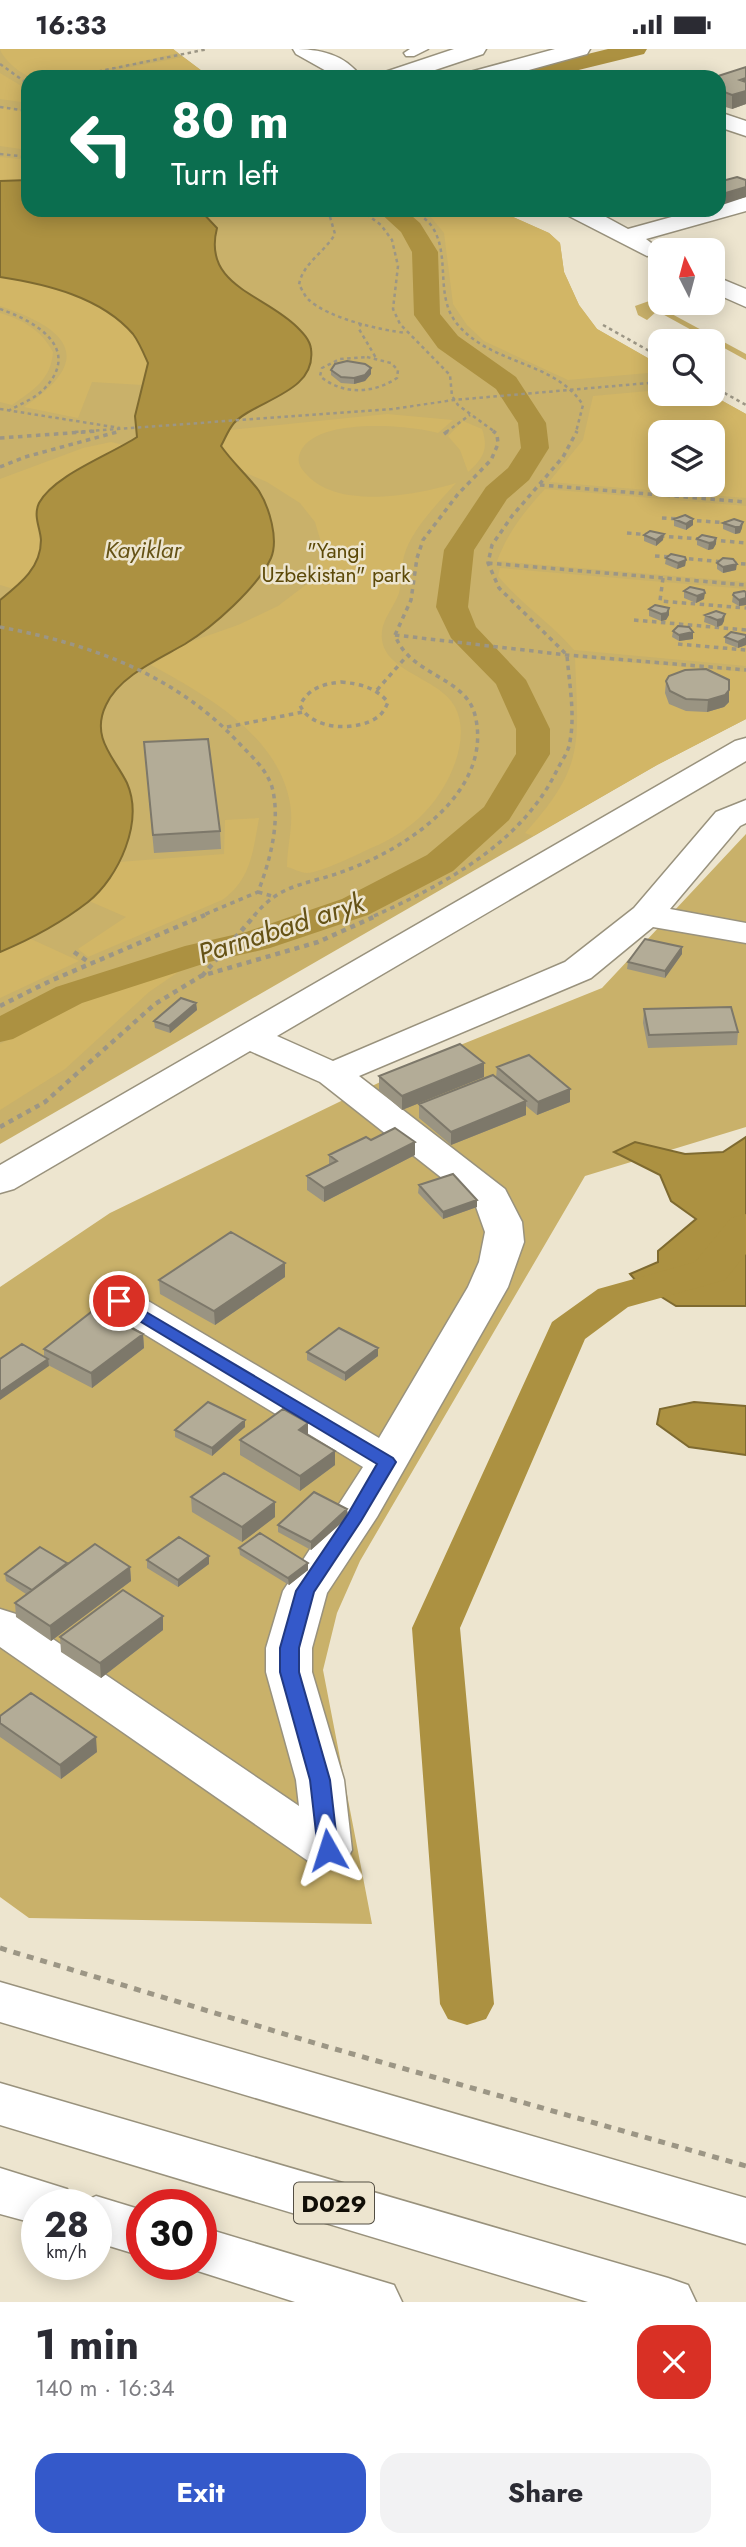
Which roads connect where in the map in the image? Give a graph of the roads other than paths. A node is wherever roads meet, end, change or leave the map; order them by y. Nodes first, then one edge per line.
1 (304, 49) edge
2 (475, 49) edge
3 (579, 49) edge
4 (342, 70) edge
5 (414, 70) edge
6 (503, 70) edge
7 (726, 122) edge
8 (746, 129) edge
9 (746, 204) edge
10 (726, 209) edge
11 (588, 217) edge
12 (698, 217) edge
13 (720, 217) edge
14 (746, 231) edge
15 (625, 237) junction
16 (648, 249) edge
17 (725, 288) edge
18 (746, 299) edge
19 (746, 748) edge
20 (746, 810) edge
21 (646, 915) junction
22 (746, 933) edge
23 (249, 1037) junction
24 (333, 1074) junction
25 (0, 1181) edge
26 (119, 1301) dead end
27 (387, 1462) junction
28 (0, 1625) edge
29 (0, 2003) edge
30 (0, 2104) edge
31 (0, 2191) edge
32 (21, 2197) edge
33 (746, 2221) edge
34 (217, 2256) edge
35 (374, 2302) edge
36 (668, 2302) edge

1 - 4 main road
2 - 5 main road
3 - 6 main road
7 - 8 main road
9 - 10 main road
11 - 15 main road
12 - 15 main road
13 - 14 main road
15 - 16 main road
17 - 18 main road
19 - 23 main road
20 - 21 main road
21 - 22 main road
21 - 24 main road
23 - 24 main road
23 - 25 main road
24 - 27 main road
26 - 27 main road
27 - 28 main road
29 - 33 main road
30 - 36 main road, D029
31 - 32 main road
34 - 35 main road

